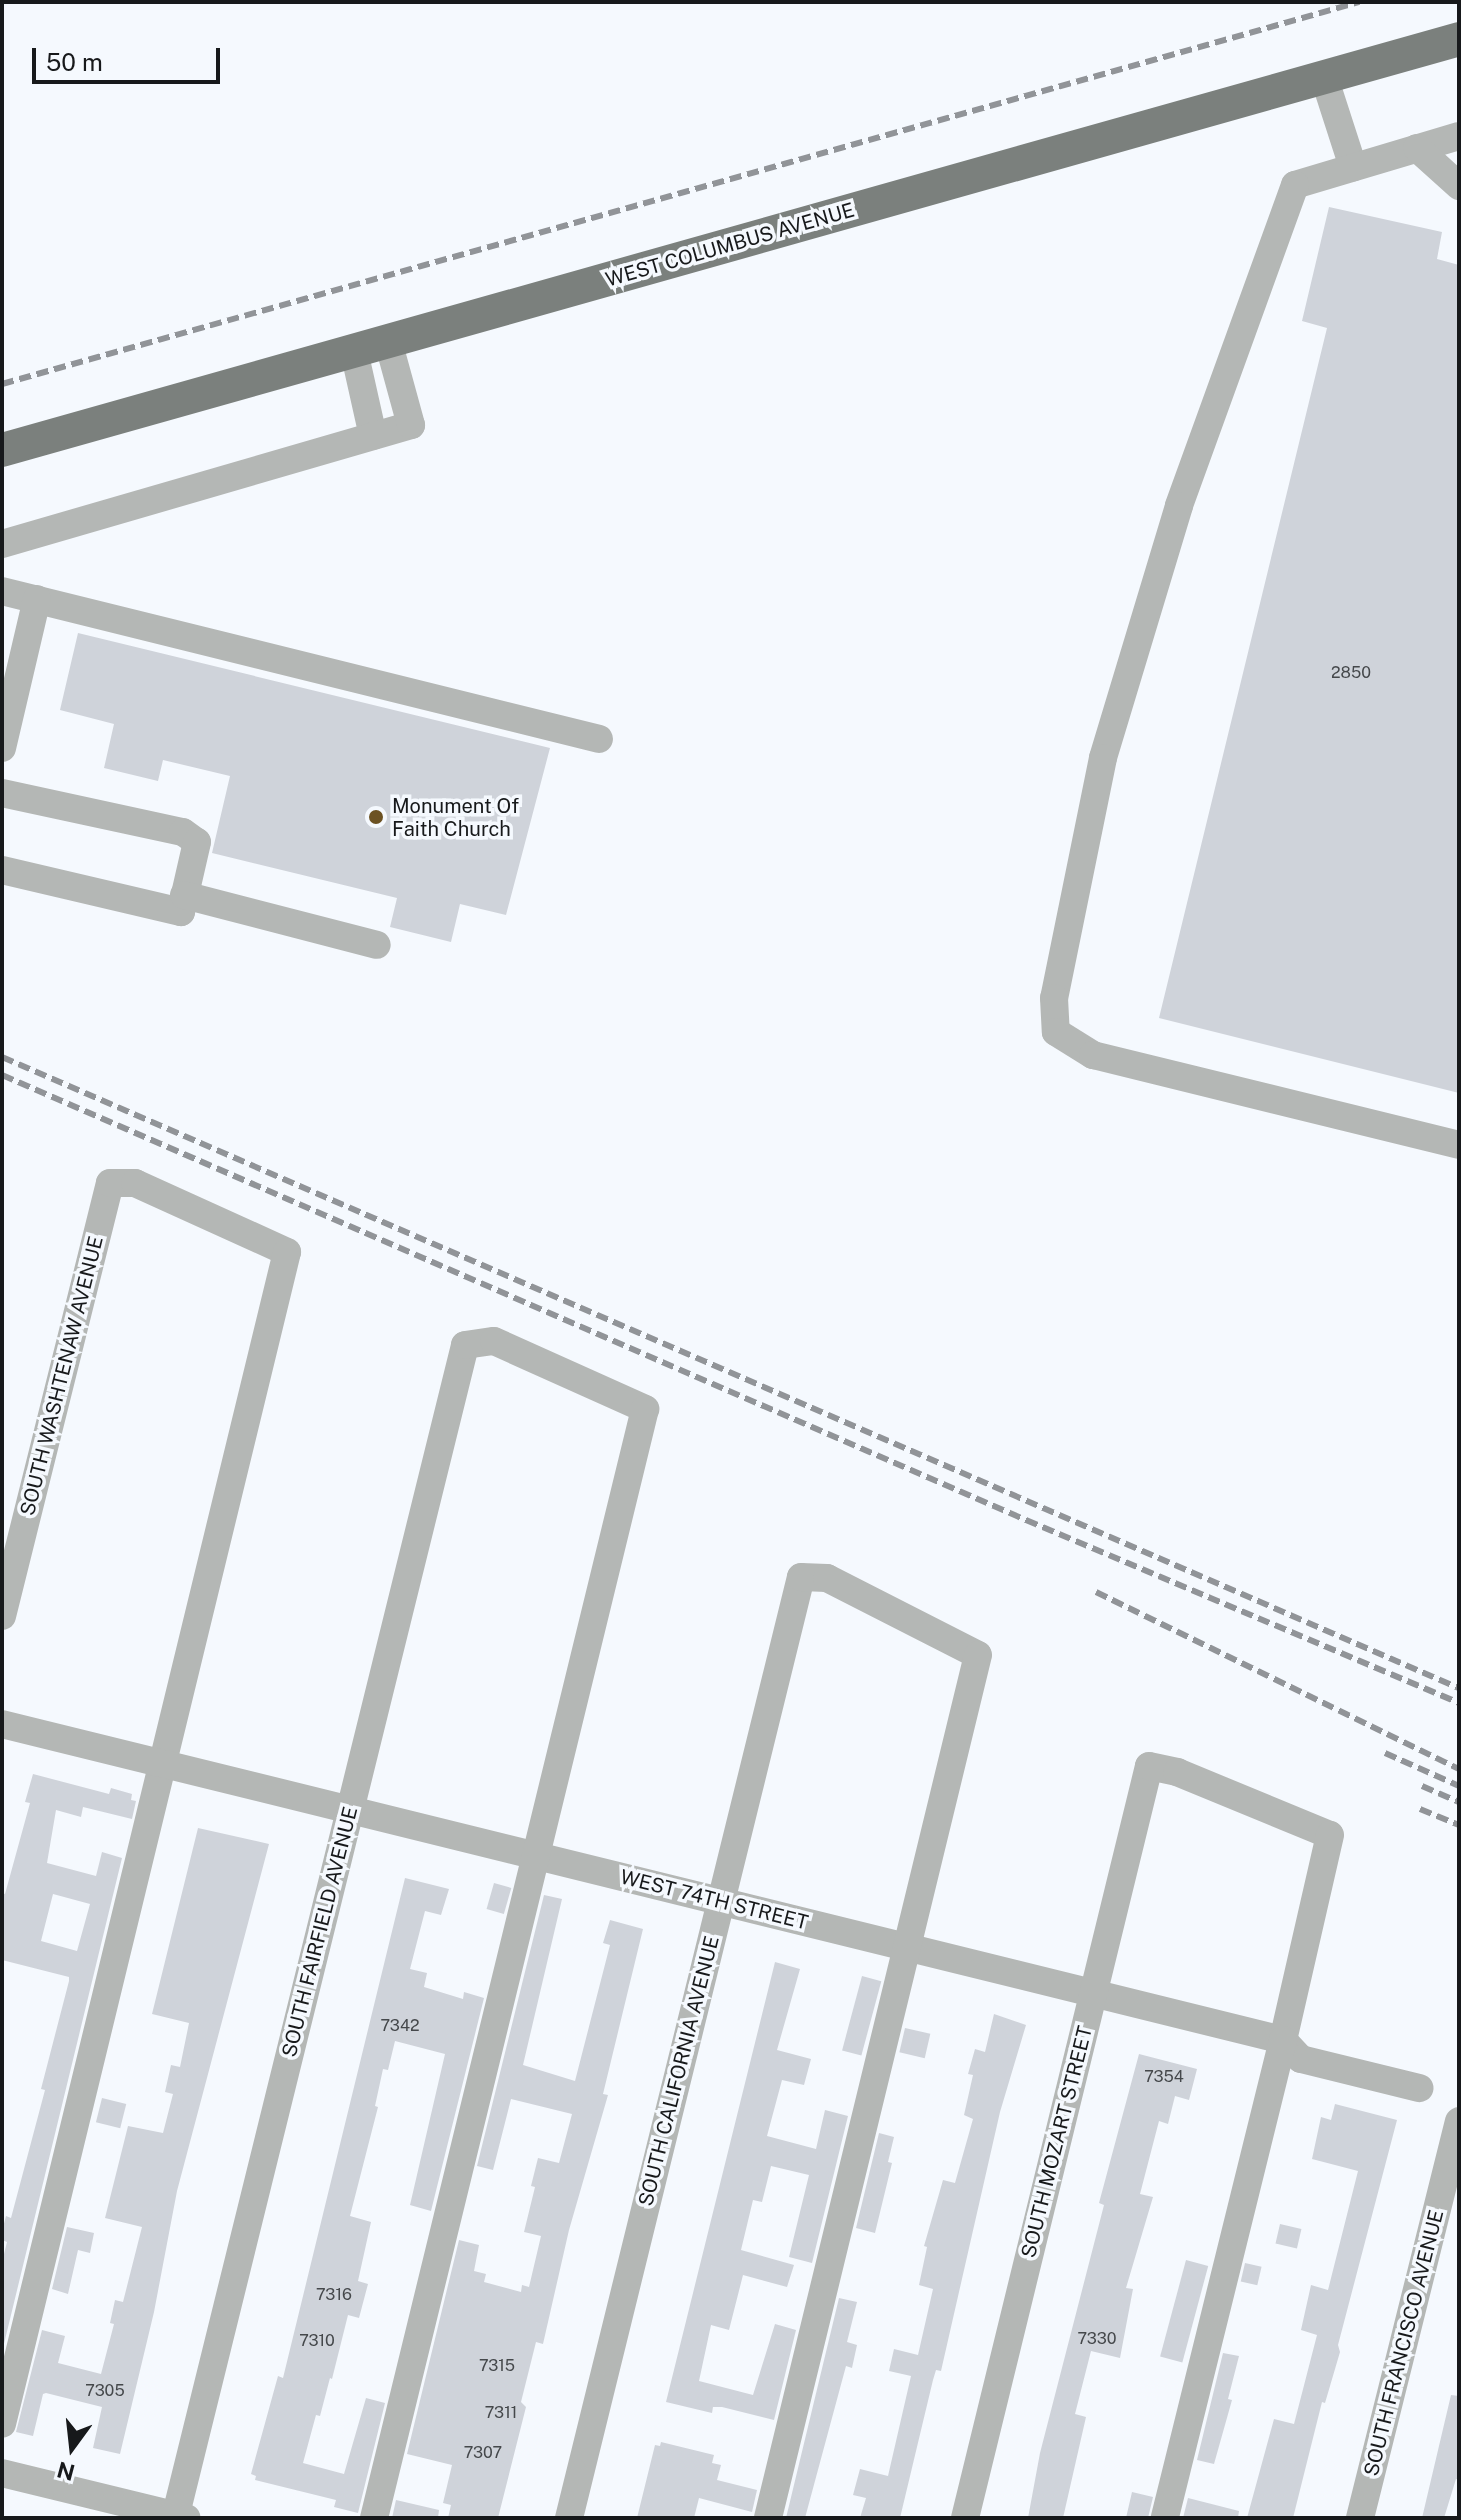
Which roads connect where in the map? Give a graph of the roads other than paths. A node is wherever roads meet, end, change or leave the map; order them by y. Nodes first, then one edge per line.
1 (1459, 39) edge
2 (1324, 77) junction
3 (1459, 136) edge
4 (1417, 148) junction
5 (1353, 167) junction
6 (1459, 186) edge
7 (388, 341) junction
8 (354, 351) junction
9 (373, 436) junction
10 (2, 450) edge
11 (2, 544) edge
12 (2, 591) edge
13 (37, 599) junction
14 (599, 739) dead end
15 (2, 748) edge
16 (2, 793) edge
17 (2, 870) edge
18 (184, 895) junction
19 (377, 945) dead end
20 (1459, 1145) edge
21 (2, 1616) edge
22 (2, 1724) edge
23 (164, 1764) junction
24 (351, 1810) junction
25 (536, 1856) junction
26 (721, 1901) junction
27 (907, 1947) junction
28 (1093, 1993) junction
29 (1283, 2040) junction
30 (1419, 2088) dead end
31 (1459, 2121) edge
32 (2, 2424) edge
33 (2, 2473) edge
34 (179, 2517) edge
35 (374, 2518) edge
36 (569, 2518) edge
37 (768, 2518) edge
38 (965, 2518) edge
39 (1165, 2518) edge
40 (1360, 2518) edge

1 - 2 main road, WEST COLUMBUS AVENUE
2 - 5 street
2 - 7 main road, WEST COLUMBUS AVENUE
3 - 4 street
4 - 5 street
4 - 6 street
5 - 20 street
7 - 8 main road, WEST COLUMBUS AVENUE
7 - 9 street
8 - 9 street
8 - 10 main road, WEST COLUMBUS AVENUE
9 - 11 street
12 - 13 street
13 - 14 street
13 - 15 street
16 - 18 street
17 - 18 street
18 - 19 street
21 - 23 street, SOUTH WASHTENAW AVENUE
22 - 23 street, WEST 74TH STREET
23 - 24 street, WEST 74TH STREET
23 - 32 street
24 - 25 street, WEST 74TH STREET
24 - 25 street, SOUTH FAIRFIELD AVENUE
24 - 34 street, SOUTH FAIRFIELD AVENUE
25 - 26 street, WEST 74TH STREET
25 - 35 street
26 - 27 street, WEST 74TH STREET
26 - 27 street, SOUTH CALIFORNIA AVENUE
26 - 36 street, SOUTH CALIFORNIA AVENUE
27 - 28 street, WEST 74TH STREET
27 - 37 street
28 - 29 street, WEST 74TH STREET
28 - 29 street, SOUTH MOZART STREET
28 - 38 street, SOUTH MOZART STREET
29 - 30 street, WEST 74TH STREET
29 - 39 street
31 - 40 street, SOUTH FRANCISCO AVENUE
33 - 34 street

